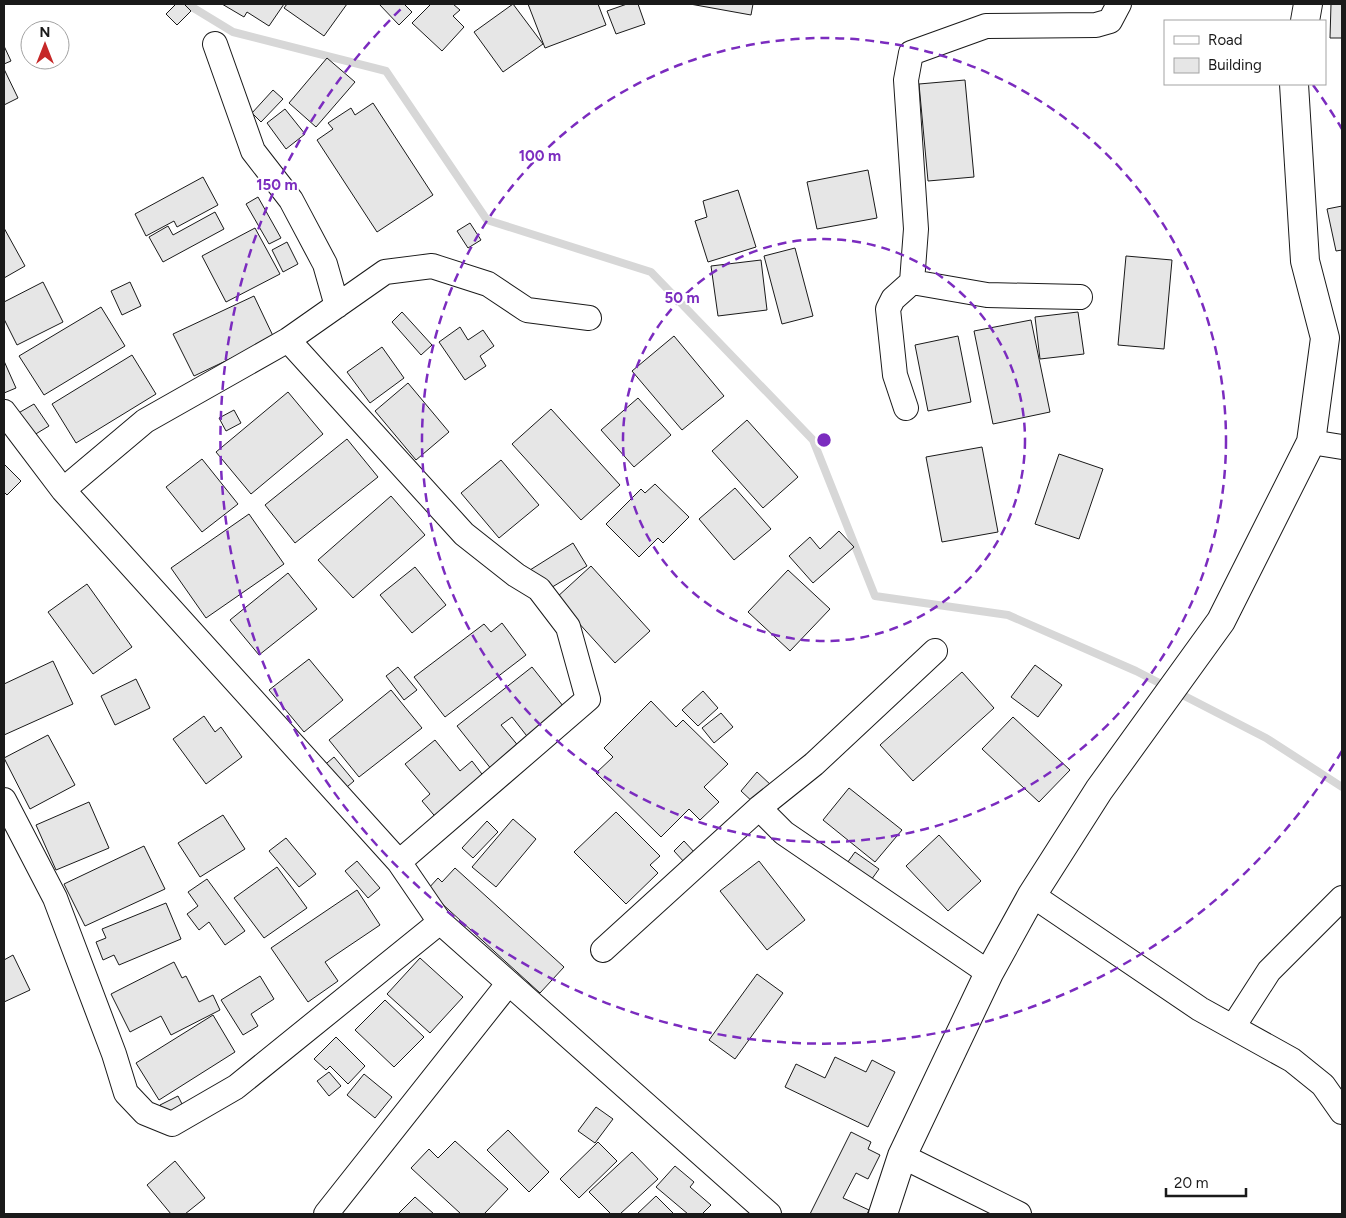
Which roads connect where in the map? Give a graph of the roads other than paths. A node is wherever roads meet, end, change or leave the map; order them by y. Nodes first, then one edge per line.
1 (1119, 4) edge
2 (1308, 4) edge
3 (1305, 20) edge
4 (215, 44) dead end
5 (1294, 85) edge
6 (912, 282) junction
7 (1080, 297) dead end
8 (337, 306) junction
9 (589, 318) dead end
10 (288, 340) junction
11 (906, 408) dead end
12 (4, 412) edge
13 (1311, 442) junction
14 (1342, 447) edge
15 (63, 490) junction
16 (935, 651) dead end
17 (4, 800) edge
18 (759, 808) junction
19 (399, 862) junction
20 (1032, 895) junction
21 (1342, 898) edge
22 (440, 922) junction
23 (603, 950) dead end
24 (989, 973) junction
25 (508, 984) junction
26 (1234, 1027) junction
27 (1342, 1112) edge
28 (902, 1156) junction
29 (326, 1214) edge
30 (769, 1214) edge
31 (883, 1214) edge
32 (1018, 1214) edge

1 - 6 street
2 - 3 street
4 - 8 street
5 - 13 street
6 - 7 street
6 - 11 street
8 - 9 street
8 - 10 street
10 - 15 street
10 - 19 street
12 - 15 street
13 - 14 street
13 - 20 street
15 - 19 street
16 - 18 street
17 - 22 street
18 - 23 street
18 - 24 street
19 - 22 street
20 - 24 street
20 - 26 street
21 - 26 street
22 - 25 street
24 - 28 street
25 - 29 street
25 - 30 street
26 - 27 street
28 - 31 street
28 - 32 street

